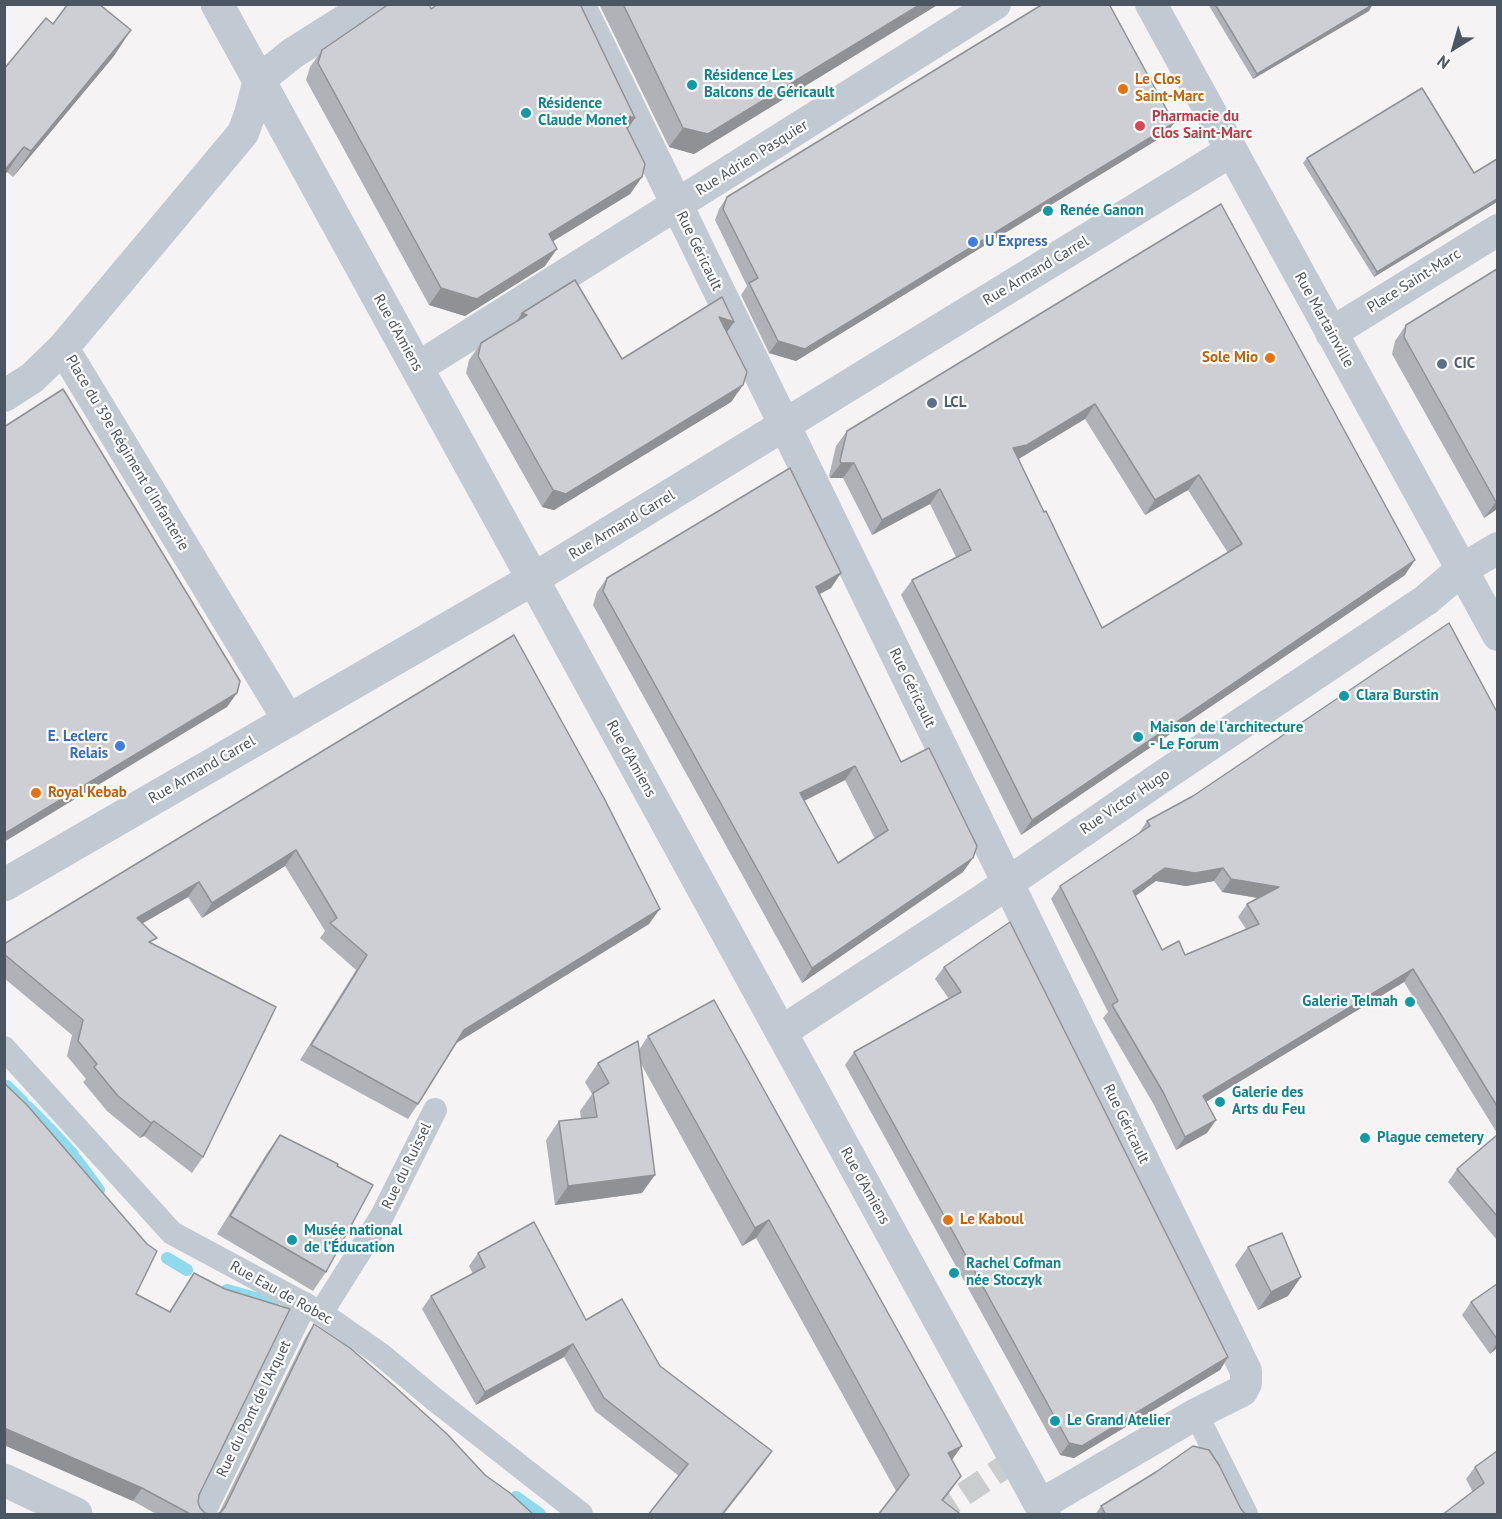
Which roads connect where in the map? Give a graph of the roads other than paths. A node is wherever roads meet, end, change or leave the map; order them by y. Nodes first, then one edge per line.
1 (217, 4) edge
2 (371, 4) edge
3 (579, 4) edge
4 (995, 4) edge
5 (1151, 4) edge
6 (259, 80) junction
7 (1231, 151) junction
8 (677, 205) junction
9 (1497, 230) edge
10 (1332, 333) junction
11 (63, 348) junction
12 (417, 368) junction
13 (4, 396) edge
14 (784, 425) junction
15 (1497, 549) edge
16 (1461, 570) junction
17 (533, 579) junction
18 (1497, 635) edge
19 (288, 721) junction
20 (1008, 883) junction
21 (4, 885) edge
22 (781, 1032) junction
23 (4, 1048) edge
24 (435, 1110) edge
25 (313, 1309) junction
26 (1196, 1414) junction
27 (4, 1480) edge
28 (1042, 1510) edge
29 (76, 1515) edge
30 (203, 1515) edge
31 (580, 1515) edge
32 (1246, 1515) edge

1 - 6 street, Rue d'Amiens
2 - 6 street
3 - 8 street, Rue Géricault
4 - 8 street, Rue Adrien Pasquier
5 - 7 street, Rue Martainville
6 - 11 street, Place du 39e Régiment d'Infanterie
6 - 12 street, Rue d'Amiens
7 - 10 street, Rue Martainville
7 - 14 street, Rue Armand Carrel
8 - 12 street, Rue Adrien Pasquier
8 - 14 street, Rue Géricault
9 - 10 street, Place Saint-Marc
10 - 16 street, Rue Martainville
11 - 13 street
11 - 19 street, Place du 39e Régiment d'Infanterie
12 - 17 street, Rue d'Amiens
14 - 17 street, Rue Armand Carrel
14 - 20 street, Rue Géricault
15 - 16 street, Rue Victor Hugo
16 - 18 street, Rue Martainville
16 - 20 street, Rue Victor Hugo
17 - 19 street, Rue Armand Carrel
17 - 22 street, Rue d'Amiens
19 - 21 street, Rue Armand Carrel
20 - 22 street, Rue Victor Hugo
20 - 26 street, Rue Géricault
22 - 28 street, Rue d'Amiens
23 - 25 street, Rue Eau de Robec
24 - 25 street, Rue du Ruissel
25 - 30 street, Rue du Pont de l'Arquet
25 - 31 street, Rue Eau de Robec
26 - 28 street
26 - 32 street
27 - 29 street

